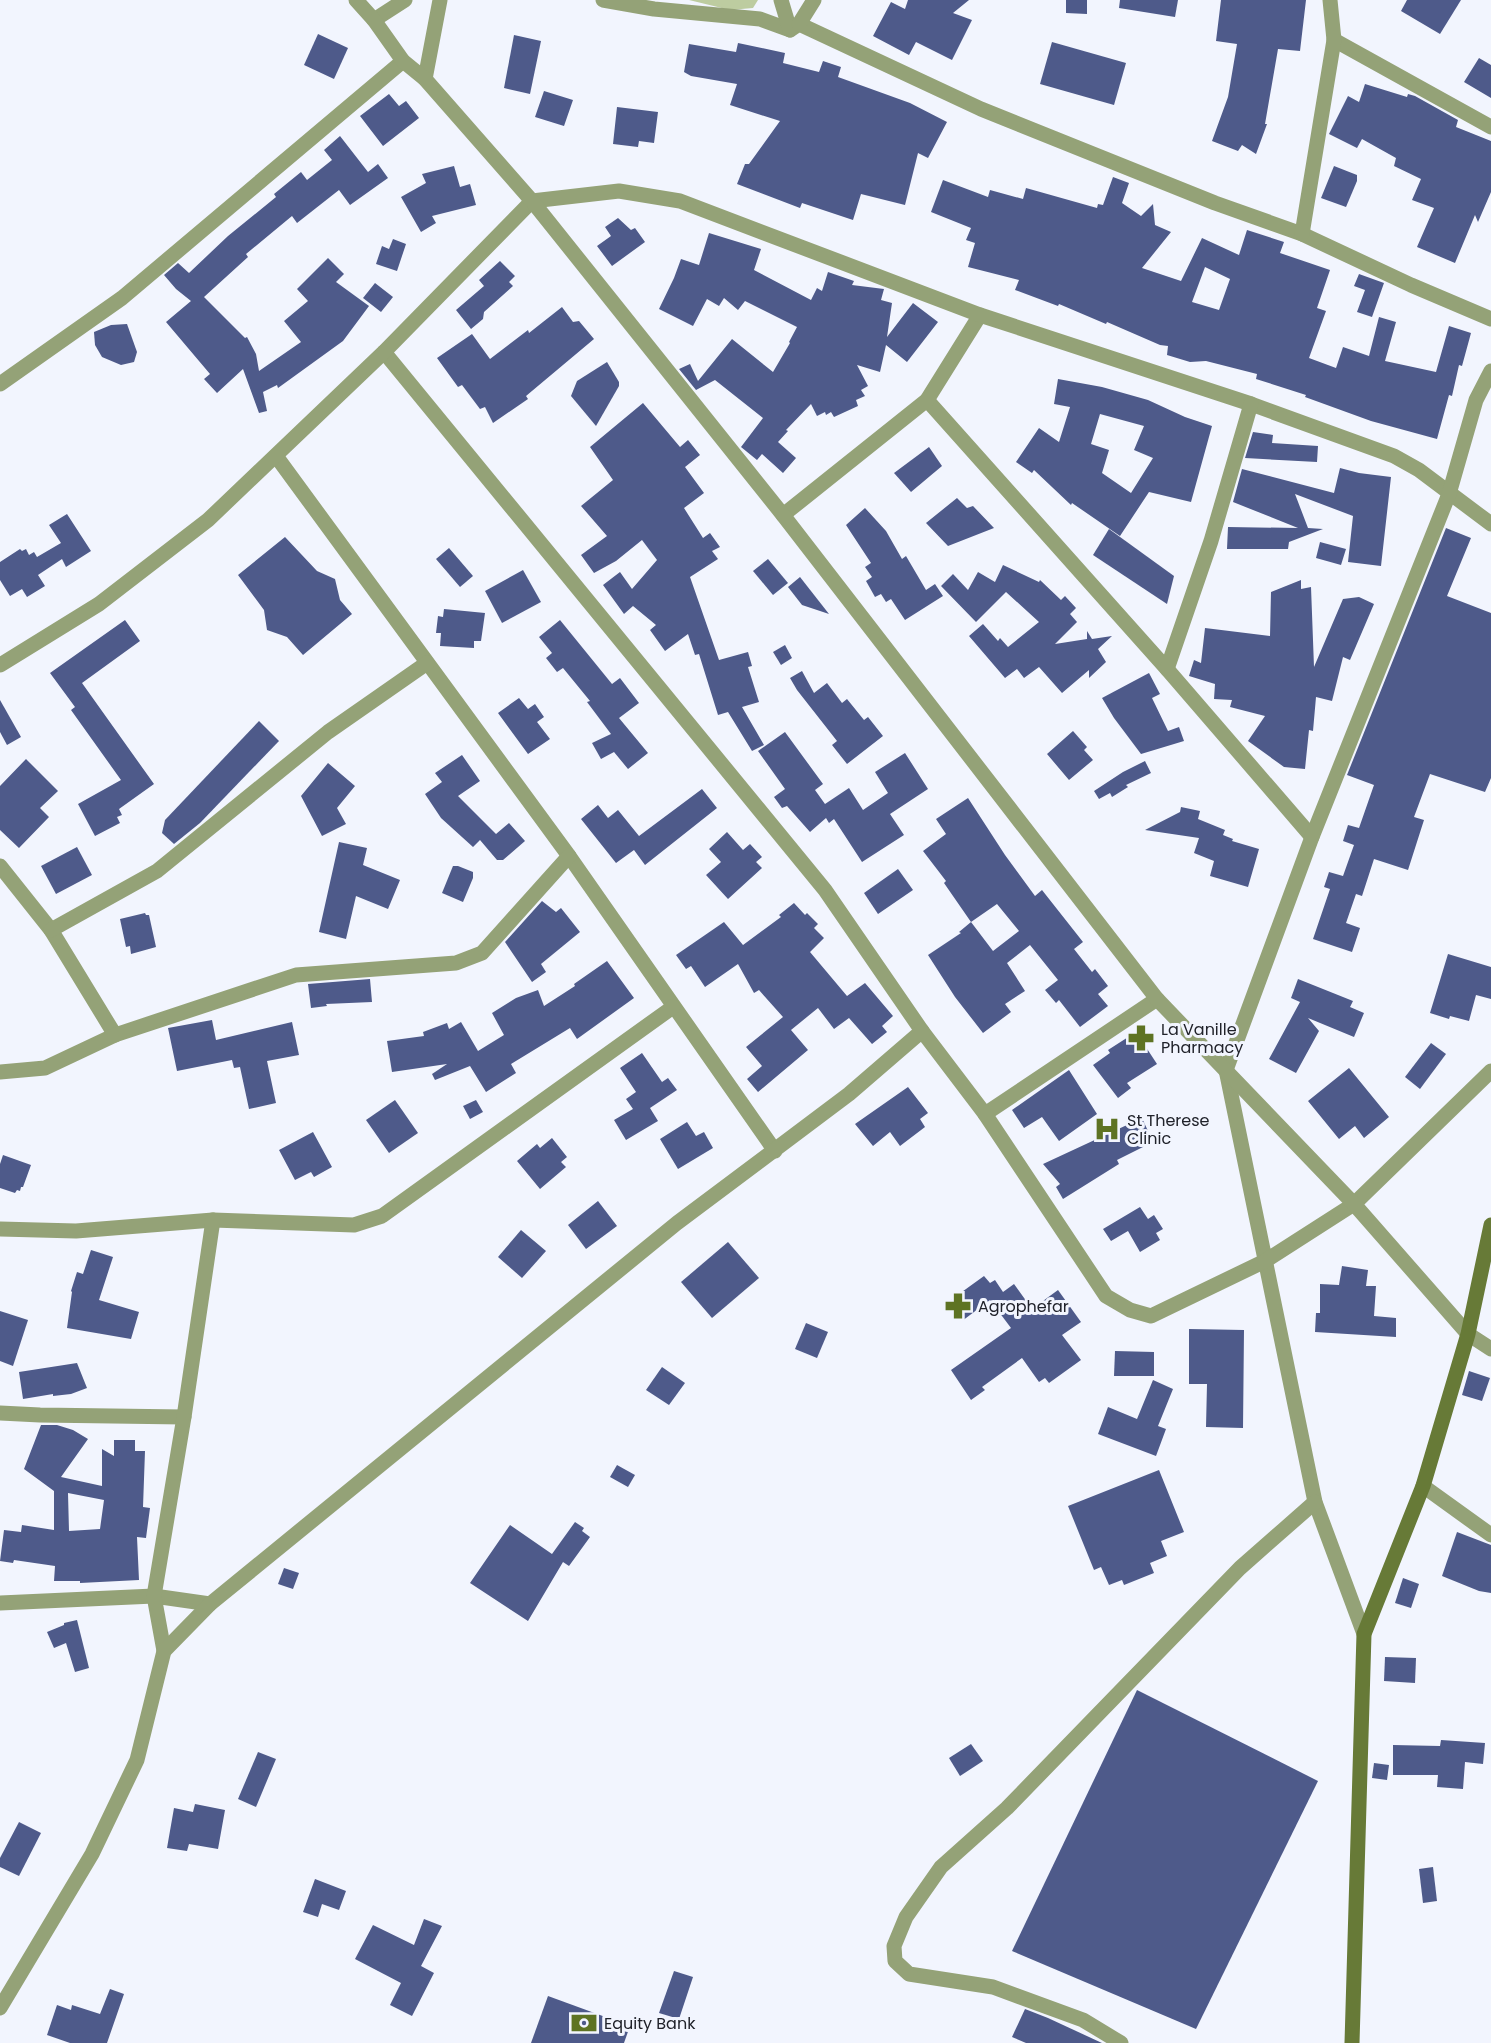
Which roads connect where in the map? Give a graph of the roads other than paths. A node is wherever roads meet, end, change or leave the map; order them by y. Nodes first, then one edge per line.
1 (356, 0) edge
2 (405, 0) edge
3 (440, 0) edge
4 (603, 0) edge
5 (781, 0) edge
6 (814, 0) edge
7 (1330, 0) edge
8 (374, 20) junction
9 (794, 27) junction
10 (1334, 40) junction
11 (403, 61) junction
12 (425, 79) junction
13 (1491, 127) edge
14 (532, 201) junction
15 (1302, 234) junction
16 (980, 315) junction
17 (1491, 319) edge
18 (384, 352) junction
19 (1491, 371) edge
20 (0, 384) edge
21 (927, 400) junction
22 (1251, 404) junction
23 (276, 456) junction
24 (1449, 494) junction
25 (783, 515) junction
26 (1491, 524) edge
27 (427, 663) junction
28 (0, 665) edge
29 (1167, 669) junction
30 (1312, 837) junction
31 (569, 856) junction
32 (0, 866) edge
33 (51, 930) junction
34 (1156, 999) junction
35 (673, 1007) junction
36 (922, 1032) junction
37 (115, 1035) junction
38 (1226, 1070) junction
39 (1491, 1071) edge
40 (0, 1072) edge
41 (985, 1114) junction
42 (775, 1151) junction
43 (1354, 1204) junction
44 (213, 1220) junction
45 (1491, 1226) edge
46 (0, 1229) edge
47 (1265, 1261) junction
48 (1467, 1334) junction
49 (1491, 1349) edge
50 (0, 1413) edge
51 (184, 1417) junction
52 (1423, 1486) junction
53 (1315, 1502) junction
54 (1491, 1535) edge
55 (154, 1596) junction
56 (0, 1603) edge
57 (210, 1604) junction
58 (1364, 1634) junction
59 (164, 1651) junction
60 (0, 2008) edge
61 (1121, 2043) edge
62 (1352, 2043) edge

1 - 8 street
2 - 8 street
3 - 12 street
4 - 9 street
5 - 9 street
6 - 9 street
7 - 10 street
8 - 11 street
9 - 15 street
10 - 13 street
10 - 15 street
11 - 12 street
11 - 20 street
12 - 14 street
14 - 16 street
14 - 18 street
14 - 25 street
15 - 17 street
16 - 21 street
16 - 22 street
18 - 23 street
18 - 36 street
19 - 24 street
21 - 25 street
21 - 29 street
22 - 24 street
22 - 29 street
23 - 27 street
23 - 28 street
24 - 26 street
24 - 30 street
25 - 34 street
27 - 31 street
27 - 33 street
29 - 30 street
30 - 38 street
31 - 35 street
31 - 37 street
32 - 33 street
33 - 37 street
34 - 38 street
34 - 41 street
35 - 42 street
35 - 44 street
36 - 41 street
36 - 42 street
37 - 40 street
38 - 43 street
38 - 47 street
39 - 43 street
41 - 47 street
42 - 57 street
43 - 47 street
43 - 48 street
44 - 46 street
44 - 51 street
45 - 48 main road
47 - 53 street
48 - 49 street
48 - 52 main road
50 - 51 street
51 - 55 street
52 - 54 street
52 - 58 main road
53 - 58 street
53 - 61 street
55 - 56 street
55 - 57 street
55 - 59 street
57 - 59 street
58 - 62 main road
59 - 60 street

